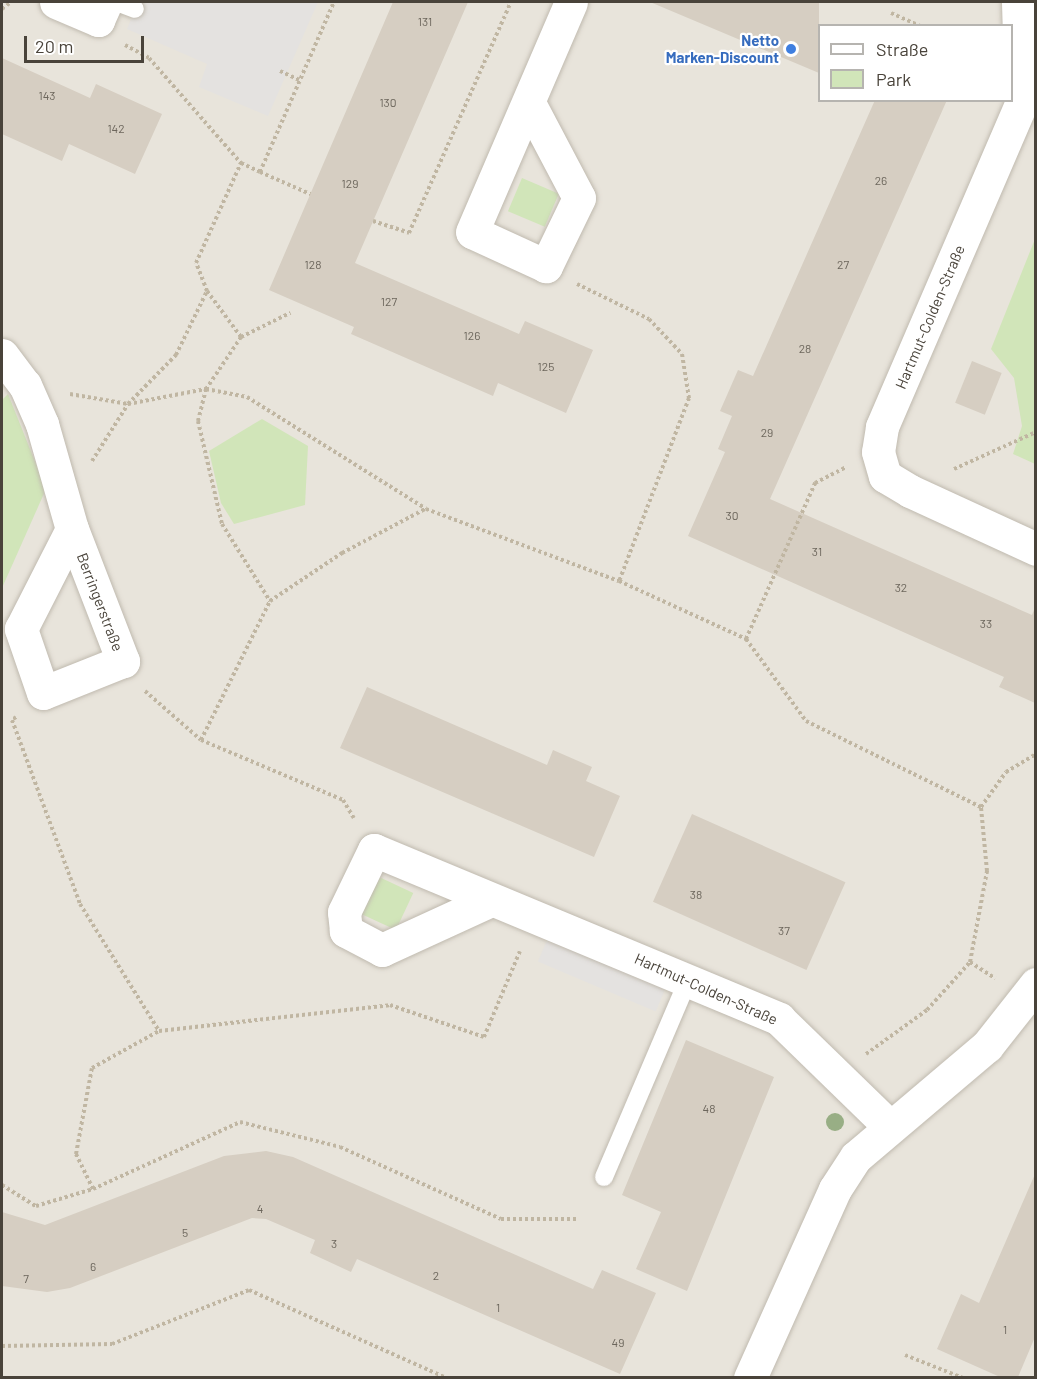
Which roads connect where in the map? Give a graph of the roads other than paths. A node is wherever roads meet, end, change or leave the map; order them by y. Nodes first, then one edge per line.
1 (56, 2) edge
2 (571, 2) edge
3 (1018, 2) edge
4 (114, 8) edge
5 (529, 103) junction
6 (2, 355) edge
7 (70, 514) junction
8 (1035, 549) edge
9 (491, 900) junction
10 (688, 980) junction
11 (1035, 984) edge
12 (889, 1126) junction
13 (604, 1177) dead end
14 (750, 1377) edge

1 - 4 street
2 - 5 street
3 - 8 street, Hartmut-Colden-Straße
5 - 5 street
6 - 7 street, Berringerstraße
7 - 7 street, Berringerstraße
9 - 9 street, Hartmut-Colden-Straße
9 - 10 street, Hartmut-Colden-Straße
10 - 12 street, Hartmut-Colden-Straße
10 - 13 lane
11 - 12 street
12 - 14 street

